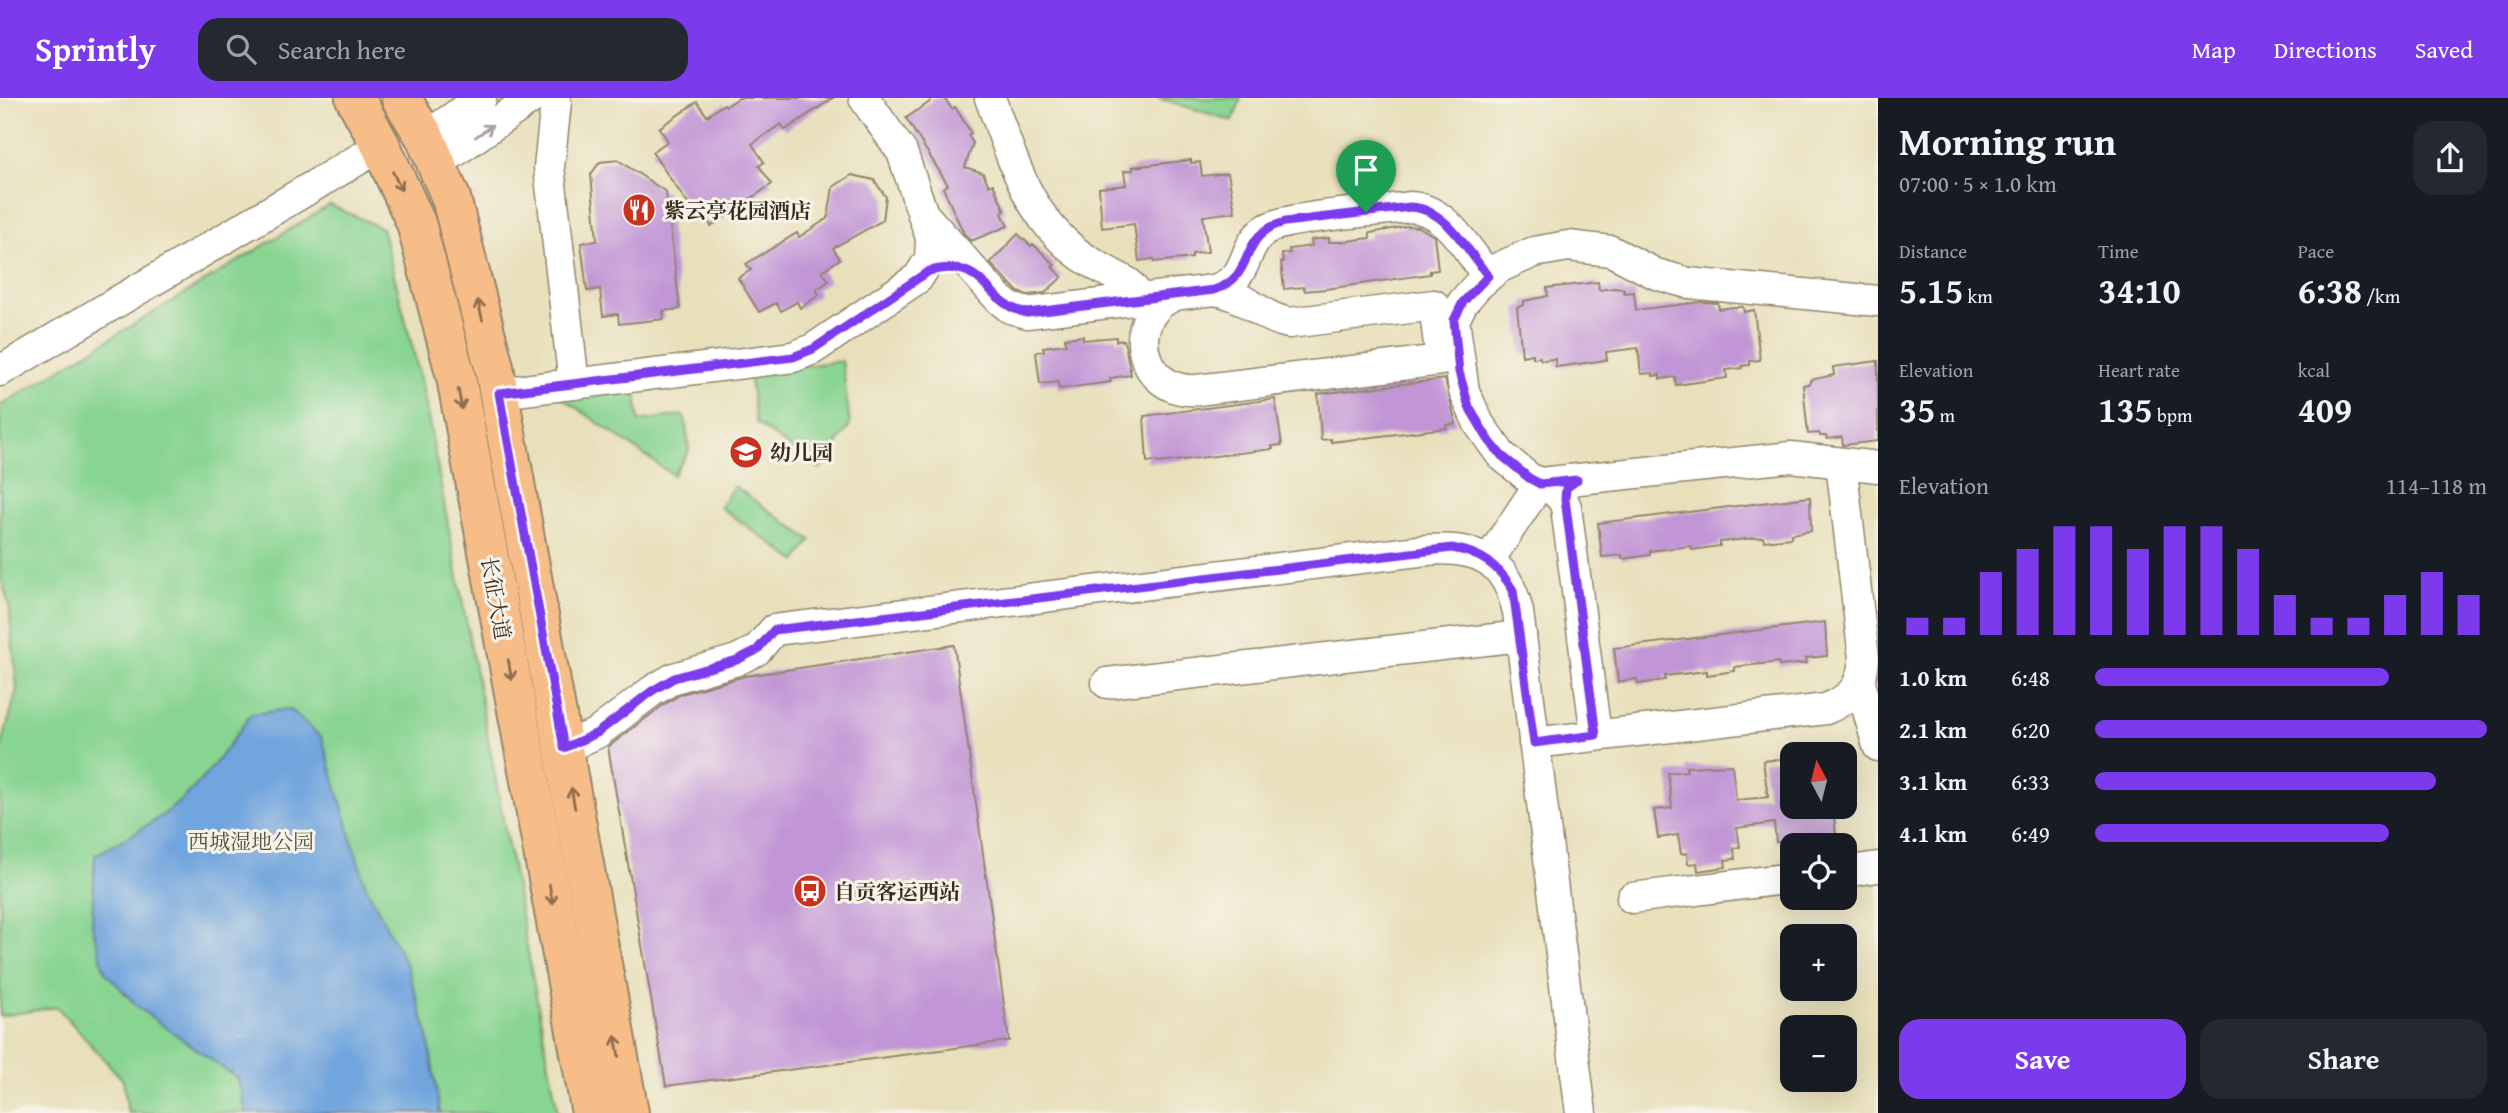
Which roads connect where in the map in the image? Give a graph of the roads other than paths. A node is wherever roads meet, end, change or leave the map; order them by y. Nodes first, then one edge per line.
1 (355, 98) edge
2 (401, 98) edge
3 (481, 98) edge
4 (864, 98) edge
5 (990, 98) edge
6 (552, 99) edge
7 (381, 146) junction
8 (431, 150) junction
9 (923, 214) junction
10 (1488, 276) junction
11 (980, 277) junction
12 (918, 278) junction
13 (1214, 290) junction
14 (1178, 294) junction
15 (1135, 300) junction
16 (1878, 301) edge
17 (1099, 304) junction
18 (1143, 339) junction
19 (1449, 359) junction
20 (0, 371) edge
21 (574, 384) junction
22 (499, 393) junction
23 (1841, 463) junction
24 (1878, 467) edge
25 (1540, 484) junction
26 (1572, 494) junction
27 (1489, 560) junction
28 (1521, 636) junction
29 (1107, 683) dead end
30 (1860, 683) junction
31 (1596, 735) junction
32 (1534, 743) junction
33 (1878, 746) edge
34 (564, 748) junction
35 (1878, 867) edge
36 (1857, 870) edge
37 (1780, 880) edge
38 (1632, 898) dead end
39 (591, 1113) edge
40 (629, 1113) edge
41 (1581, 1113) edge

1 - 7 main road, 长征大道
2 - 8 main road, 长征大道
3 - 8 street
4 - 9 street
5 - 15 street
8 -> 6 street
6 - 21 street
7 - 20 street
7 -> 39 main road, 长征大道
22 -> 8 main road, 长征大道
9 - 11 street
9 - 12 street
10 - 13 street
10 - 16 street
10 - 19 street
11 - 12 street
11 - 17 street
12 - 21 street
13 - 14 street
13 - 19 street
14 - 15 street
14 - 18 street
15 - 17 street
17 - 18 street
18 - 19 street
19 - 25 street
21 - 22 street
22 - 34 main road, 长征大道
23 - 24 street
23 - 26 street
23 - 30 street
25 - 26 street
25 - 27 street
26 - 31 street
27 - 28 street
27 - 34 street
28 - 29 street
28 - 32 street
30 - 31 street
30 - 33 street
31 - 32 street
32 - 41 street
40 -> 34 main road, 长征大道
35 - 36 street
37 - 38 street

